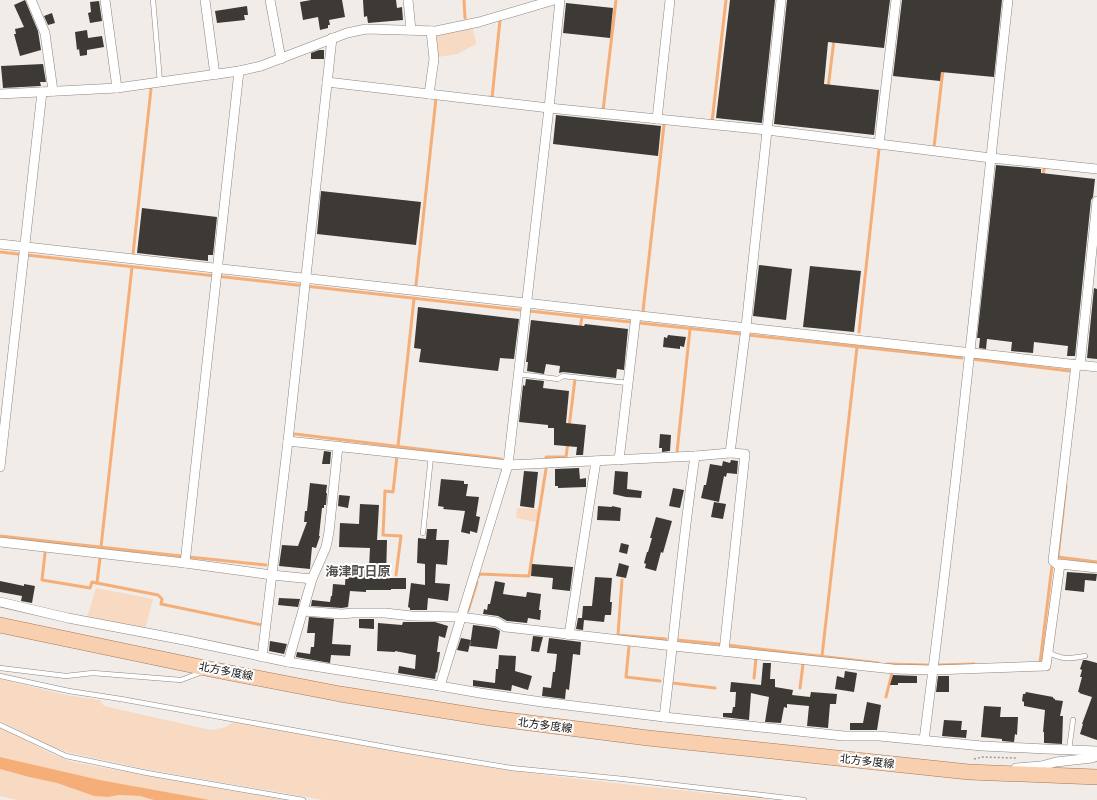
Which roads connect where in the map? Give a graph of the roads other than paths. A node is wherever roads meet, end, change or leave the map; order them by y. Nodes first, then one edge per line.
1 (31, 0) edge
2 (105, 0) edge
3 (153, 0) edge
4 (205, 0) edge
5 (270, 0) edge
6 (408, 0) edge
7 (554, 0) edge
8 (560, 0) edge
9 (670, 0) edge
10 (781, 0) edge
11 (896, 0) edge
12 (1008, 0) edge
13 (528, 4) edge
14 (411, 30) junction
15 (431, 31) junction
16 (332, 38) junction
17 (281, 58) junction
18 (239, 71) junction
19 (215, 74) junction
20 (160, 82) junction
21 (327, 82) junction
22 (116, 88) junction
23 (53, 91) junction
24 (42, 92) junction
25 (0, 94) edge
26 (429, 94) junction
27 (549, 108) junction
28 (657, 119) junction
29 (767, 130) junction
30 (879, 144) junction
31 (991, 158) junction
32 (1097, 169) edge
33 (1097, 202) edge
34 (0, 244) edge
35 (24, 249) junction
36 (217, 274) junction
37 (305, 284) junction
38 (527, 303) junction
39 (636, 317) junction
40 (746, 327) junction
41 (970, 353) junction
42 (1078, 365) junction
43 (1097, 367) edge
44 (518, 374) junction
45 (628, 383) junction
46 (288, 441) junction
47 (338, 446) junction
48 (730, 453) junction
49 (431, 456) junction
50 (695, 456) junction
51 (619, 460) junction
52 (596, 461) junction
53 (508, 465) junction
54 (0, 467) edge
55 (423, 533) dead end
56 (0, 542) edge
57 (185, 563) junction
58 (1059, 566) junction
59 (1097, 568) edge
60 (272, 575) junction
61 (312, 579) junction
62 (0, 602) edge
63 (304, 611) junction
64 (461, 617) junction
65 (0, 625) edge
66 (569, 635) junction
67 (672, 646) junction
68 (724, 652) junction
69 (1048, 652) junction
70 (1085, 656) dead end
71 (262, 657) junction
72 (288, 662) junction
73 (0, 668) edge
74 (210, 668) junction
75 (933, 670) junction
76 (0, 676) edge
77 (440, 686) junction
78 (664, 717) junction
79 (1073, 720) dead end
80 (0, 725) edge
81 (924, 740) junction
82 (1069, 750) junction
83 (1097, 751) edge
84 (1097, 756) edge
85 (969, 772) junction
86 (1097, 777) edge
87 (303, 800) edge
88 (804, 800) edge

1 - 23 street
2 - 22 street
3 - 20 lane
4 - 19 street
5 - 17 street
6 - 14 street
7 - 13 street
8 - 27 street
9 - 28 street
10 - 29 street
11 - 30 street
12 - 31 street
13 - 15 street
14 - 15 street
14 - 16 street
15 - 26 street
16 - 17 street
16 - 21 street
17 - 18 street
18 - 19 street
18 - 36 street
19 - 20 street
20 - 22 street
21 - 26 street
21 - 37 street
22 - 23 street
23 - 24 street
24 - 25 street
24 - 35 street
26 - 27 street
27 - 28 street
27 - 38 street
28 - 29 street
29 - 30 street
29 - 40 street
30 - 31 street
31 - 32 street
31 - 41 street
33 - 42 street
34 - 35 street
35 - 36 street
35 - 54 street
36 - 37 street
36 - 57 street
37 - 38 street
37 - 46 street
38 - 39 street
38 - 44 street
39 - 40 street
39 - 45 street
40 - 41 street
40 - 48 street
41 - 42 street
41 - 75 street
42 - 43 street
42 - 58 street
44 - 45 lane
44 - 53 street
45 - 51 street
46 - 47 street
46 - 60 street
47 - 49 street
47 - 61 street
48 - 50 street
48 - 68 street
49 - 53 street
49 - 55 lane
50 - 51 street
50 - 67 street
51 - 52 street
52 - 53 street
52 - 66 street
53 - 64 street
56 - 57 street
57 - 60 street
58 - 59 street
58 - 69 street
60 - 61 street
60 - 71 street
61 - 63 street
62 - 71 street
63 - 64 street
63 - 72 street
64 - 66 street
64 - 77 street
65 - 74 main road, 北方多度線
66 - 67 street
67 - 68 street
67 - 78 street
68 - 75 street
69 - 70 lane
69 - 75 street
71 - 72 street
72 - 77 street
73 - 74 lane
74 - 85 main road, 北方多度線
75 - 81 street
76 - 88 lane
77 - 78 street
78 - 81 street
79 - 82 lane
80 - 87 lane
81 - 82 street
82 - 83 street
84 - 85 street
85 - 86 main road, 北方多度線

